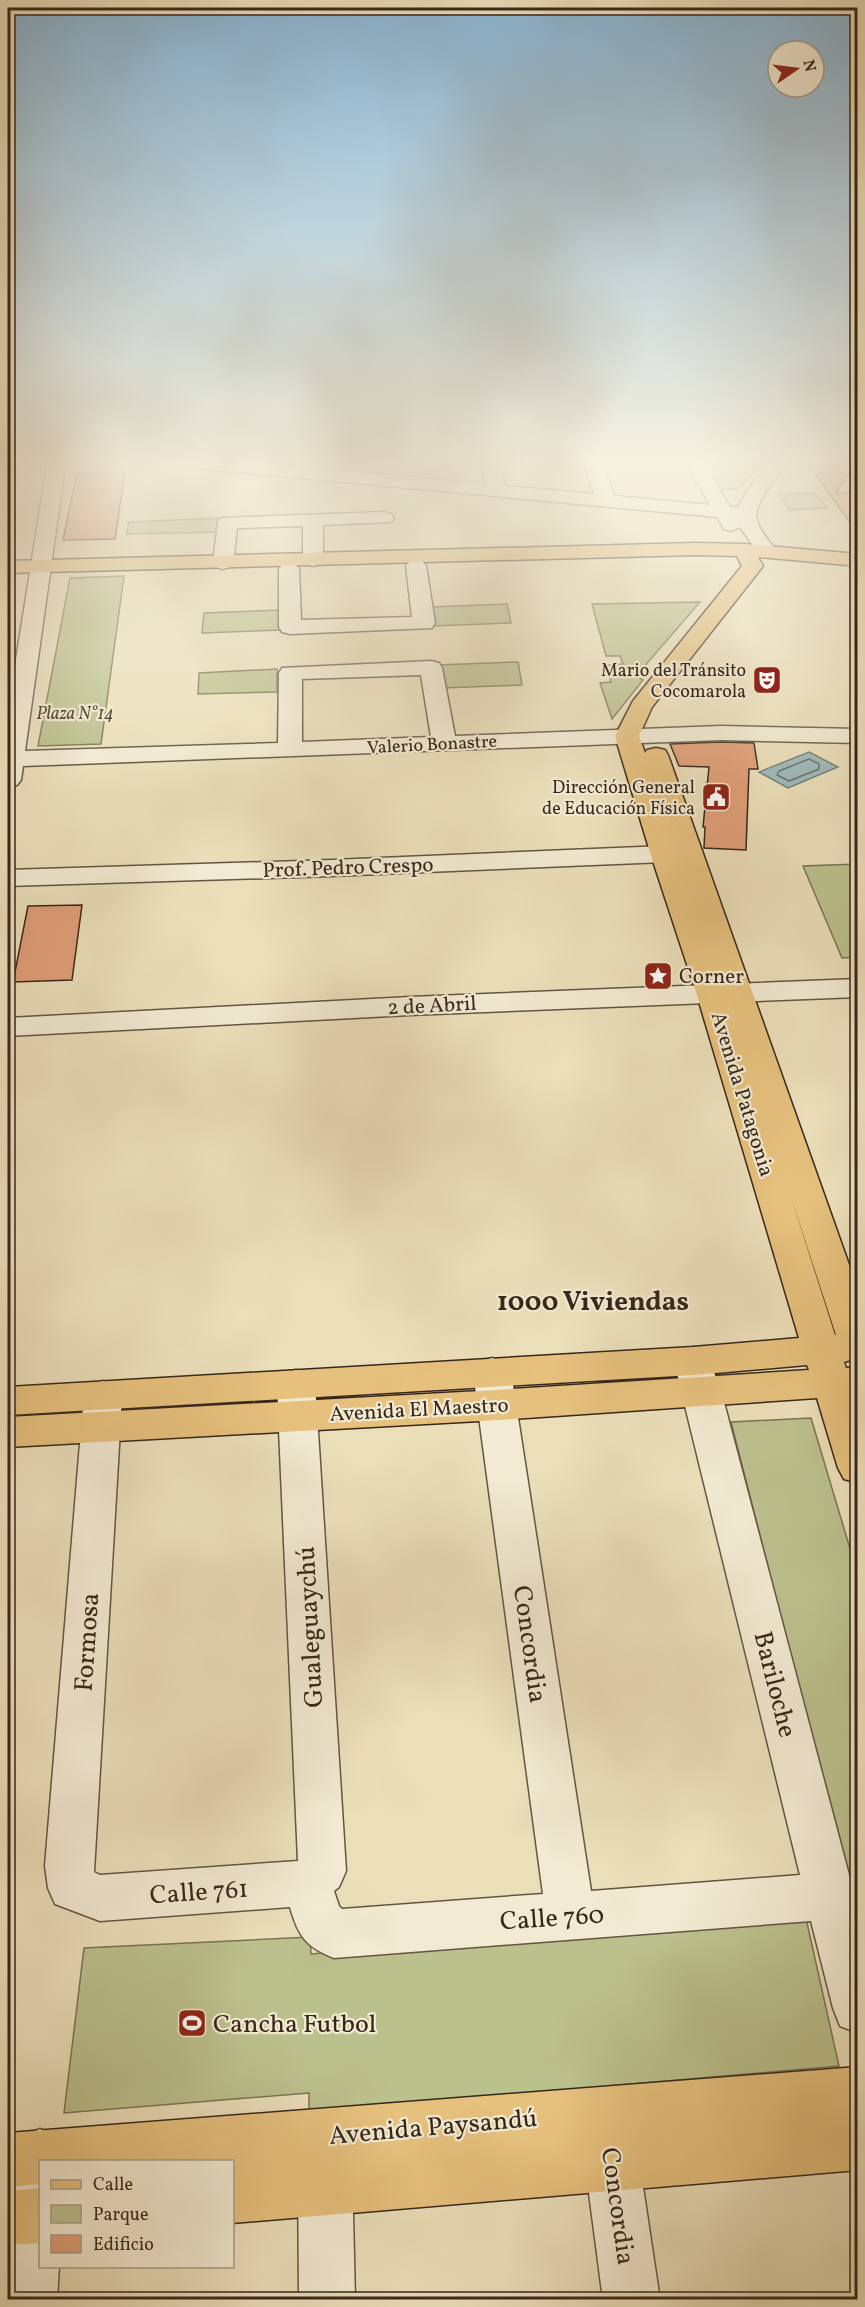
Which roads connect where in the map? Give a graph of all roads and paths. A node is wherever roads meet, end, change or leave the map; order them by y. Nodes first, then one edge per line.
1 (416, 566) edge
2 (8, 567) edge
3 (42, 567) edge
4 (140, 567) edge
5 (388, 567) edge
6 (770, 567) edge
7 (289, 569) junction
8 (41, 571) junction
9 (8, 577) edge
10 (638, 735) junction
11 (858, 736) edge
12 (444, 744) junction
13 (290, 750) junction
14 (9, 767) edge
15 (676, 854) junction
16 (8, 878) edge
17 (858, 988) edge
18 (724, 994) junction
19 (8, 1027) edge
20 (845, 1361) edge
21 (698, 1376) junction
22 (495, 1389) junction
23 (297, 1400) junction
24 (8, 1401) edge
25 (102, 1411) junction
26 (8, 1432) edge
27 (858, 1468) edge
28 (315, 1877) junction
29 (72, 1888) joint
30 (829, 1896) junction
31 (570, 1916) junction
32 (858, 2008) edge
33 (858, 2092) edge
34 (327, 2135) junction
35 (609, 2137) junction
36 (858, 2143) edge
37 (24, 2158) edge
38 (324, 2187) junction
39 (234, 2196) edge
40 (28, 2217) edge
41 (28, 2300) edge
42 (327, 2300) edge
43 (632, 2300) edge

1 - 7 street
2 - 8 main road
3 - 8 street
4 - 8 main road
5 - 7 main road
6 - 10 main road
7 - 8 main road
8 - 9 main road
8 - 14 street
10 - 11 street, Valerio Bonastre
10 - 12 street, Valerio Bonastre
10 - 15 main road, Avenida Patagonia
12 - 13 street, Valerio Bonastre
12 - 13 street
13 - 14 street, Valerio Bonastre
15 - 16 street, Prof. Pedro Crespo
15 - 18 main road, Avenida Patagonia
17 - 18 street, 2 de Abril
18 - 19 street, 2 de Abril
18 - 20 main road, Avenida Patagonia
20 - 21 main road, Avenida El Maestro
20 - 27 main road, Avenida Patagonia
21 - 22 main road, Avenida El Maestro
21 - 30 street, Bariloche
22 - 23 main road, Avenida El Maestro
22 - 31 street, Concordia
23 - 25 main road, Avenida El Maestro
23 - 28 street, Gualeguaychú
24 - 25 main road, Avenida El Maestro
25 - 26 main road, Avenida El Maestro
25 - 29 street, Formosa
28 - 29 street, Calle 761
28 - 31 street, Calle 760
30 - 31 street, Calle 760
30 - 32 street, Bariloche
33 - 35 main road, Avenida Paysandú
34 - 35 main road, Avenida Paysandú
34 - 37 main road, Avenida Paysandú
34 - 38 street
35 - 36 main road, Avenida Paysandú
35 - 38 main road, Avenida Paysandú
35 - 43 street, Concordia
37 - 40 street
38 - 39 main road, Avenida Paysandú
38 - 42 street
40 - 41 street

